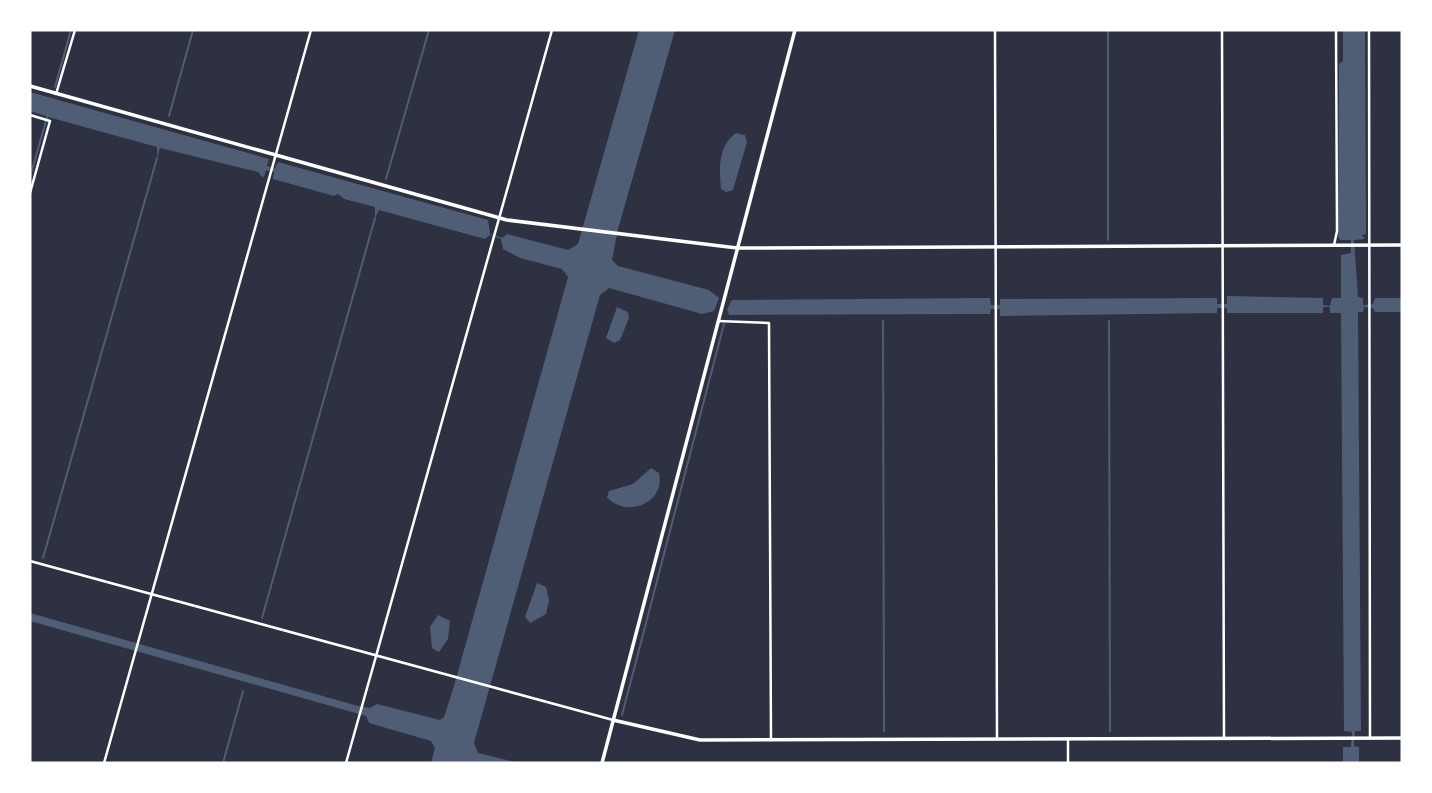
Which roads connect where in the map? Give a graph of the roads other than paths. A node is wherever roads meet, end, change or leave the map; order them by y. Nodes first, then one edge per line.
1 (75, 30) edge
2 (311, 30) edge
3 (552, 30) edge
4 (795, 30) edge
5 (995, 30) edge
6 (1222, 30) edge
7 (1336, 30) edge
8 (1368, 30) edge
9 (30, 86) edge
10 (57, 94) junction
11 (30, 115) edge
12 (275, 155) junction
13 (30, 193) edge
14 (499, 218) junction
15 (1222, 245) junction
16 (1334, 245) junction
17 (1369, 245) junction
18 (1402, 245) edge
19 (996, 246) junction
20 (737, 248) junction
21 (718, 321) junction
22 (30, 561) edge
23 (152, 595) junction
24 (376, 658) junction
25 (613, 720) junction
26 (1224, 738) junction
27 (1370, 738) junction
28 (1402, 738) edge
29 (997, 739) junction
30 (1068, 739) junction
31 (771, 740) junction
32 (104, 763) edge
33 (346, 763) edge
34 (602, 763) edge
35 (1068, 763) edge

1 - 10 street
2 - 12 street
3 - 14 street
4 - 20 street
5 - 19 street
6 - 15 street
7 - 16 street
8 - 17 street
9 - 10 street
10 - 12 street
11 - 13 street
12 - 14 street
12 - 23 street
14 - 20 street
14 - 24 street
15 - 16 street
15 - 19 street
15 - 26 street
16 - 17 street
17 - 18 street
17 - 27 street
19 - 20 street
19 - 29 street
20 - 21 street
21 - 25 street
21 - 31 street
22 - 23 street
23 - 24 street
23 - 32 street
24 - 25 street
24 - 33 street
25 - 31 street
25 - 34 street
26 - 27 street
26 - 30 street
27 - 28 street
29 - 30 street
29 - 31 street
30 - 35 street

